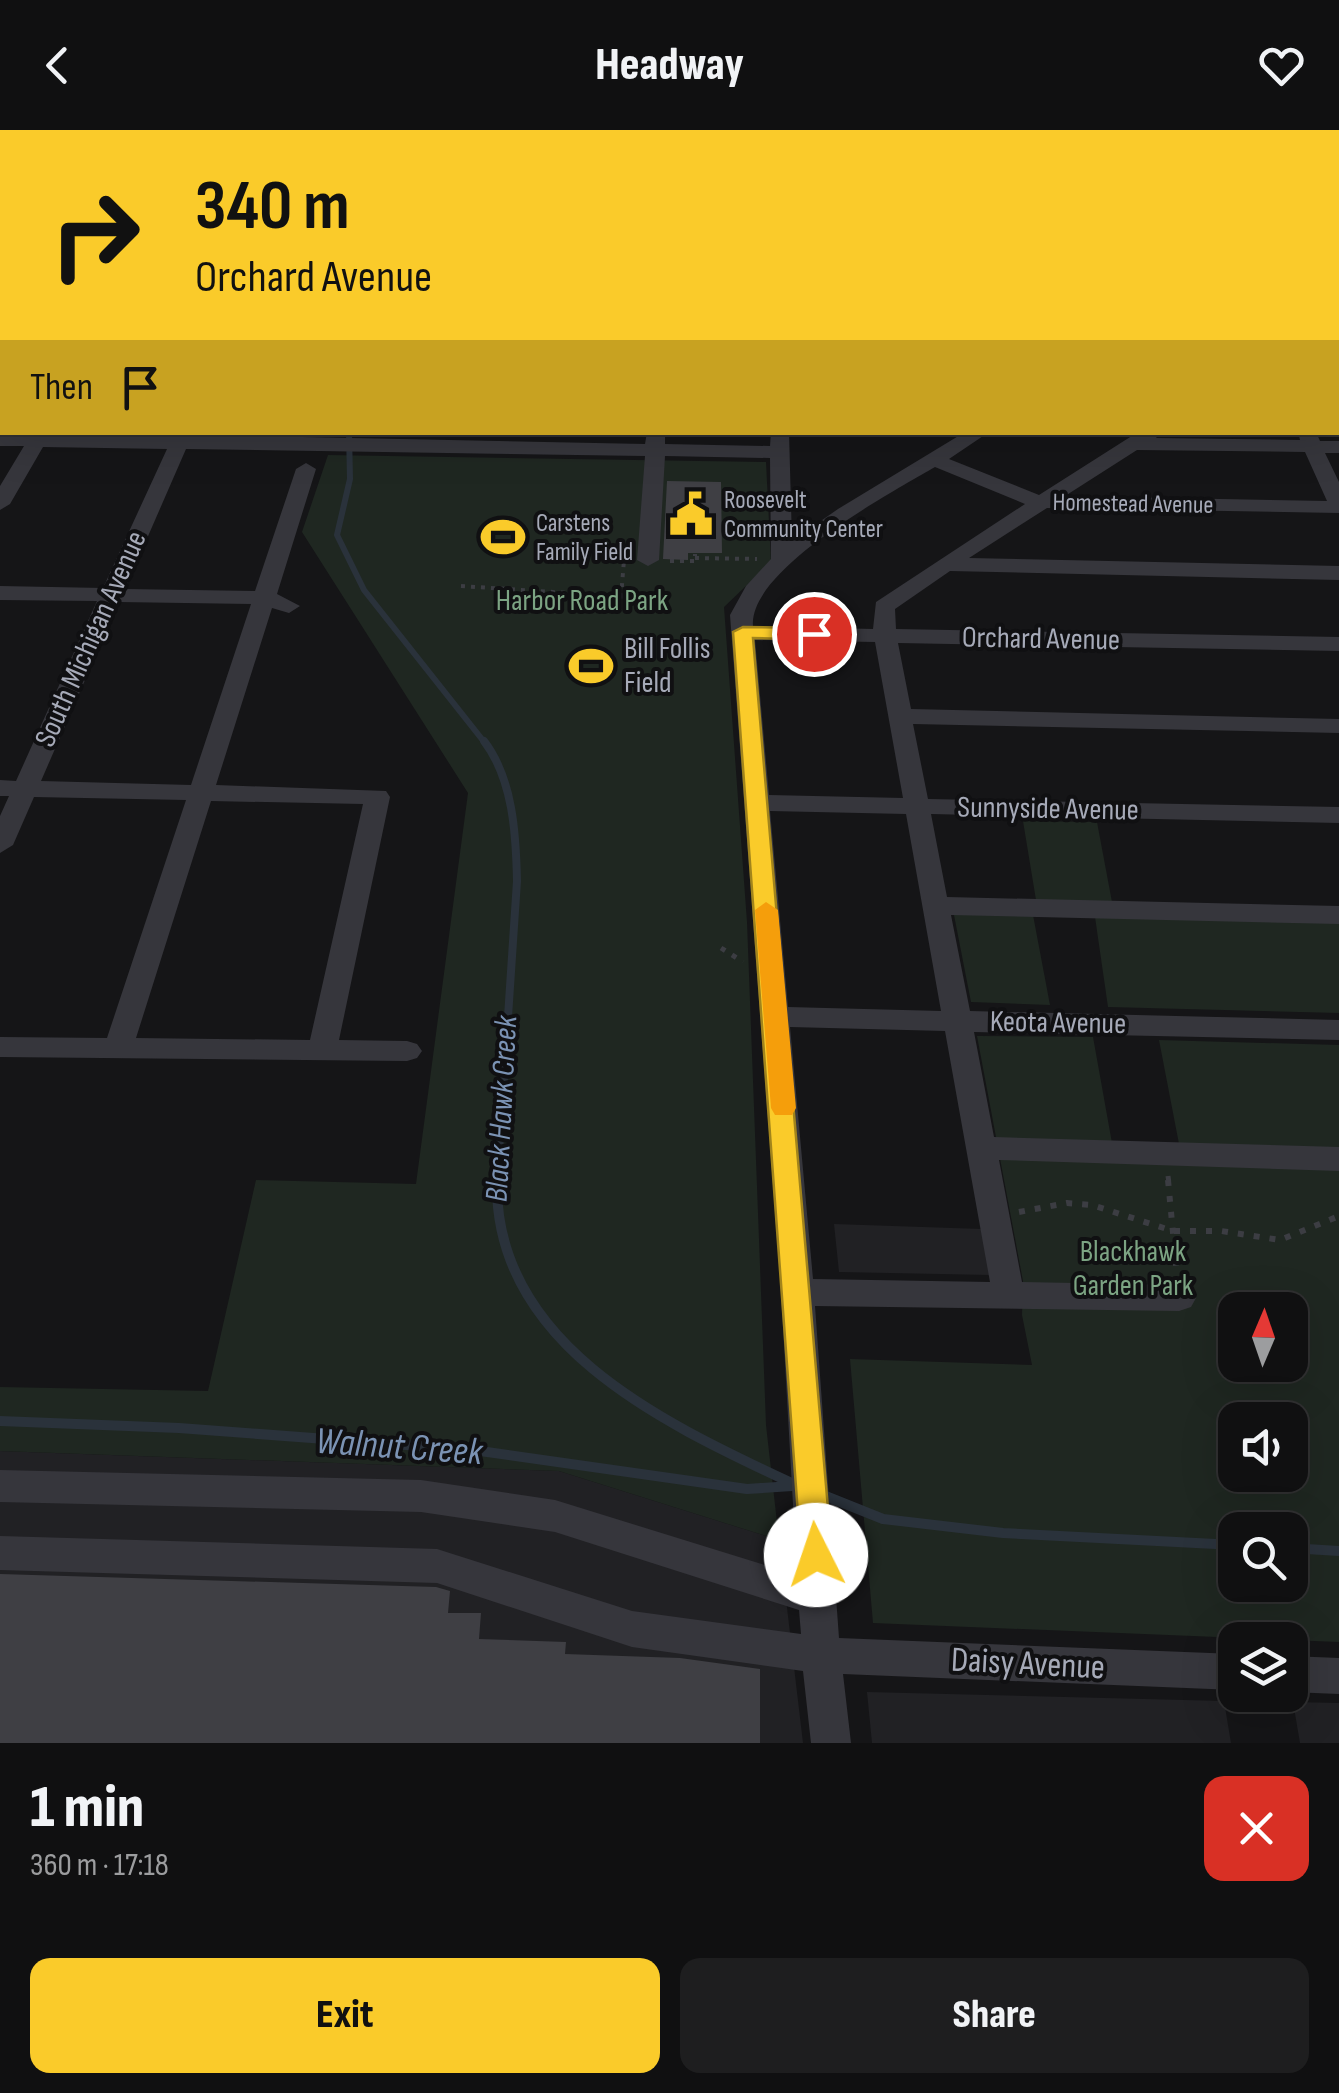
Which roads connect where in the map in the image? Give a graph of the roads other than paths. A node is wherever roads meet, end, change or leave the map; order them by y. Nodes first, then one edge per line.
1 (975, 435) edge
2 (40, 437) edge
3 (182, 438) edge
4 (781, 438) edge
5 (1144, 438) edge
6 (1310, 439) edge
7 (0, 440) edge
8 (521, 440) edge
9 (656, 442) edge
10 (1339, 446) edge
11 (935, 460) junction
12 (306, 469) dead end
13 (1038, 502) junction
14 (0, 504) edge
15 (1339, 506) edge
16 (648, 560) dead end
17 (773, 561) junction
18 (945, 564) junction
19 (1339, 572) edge
20 (0, 593) edge
21 (110, 594) junction
22 (278, 602) junction
23 (743, 632) junction
24 (886, 636) junction
25 (1339, 644) edge
26 (901, 716) junction
27 (1339, 726) edge
28 (13, 788) edge
29 (204, 792) junction
30 (757, 803) junction
31 (918, 806) junction
32 (1339, 815) edge
33 (0, 846) edge
34 (937, 906) junction
35 (1339, 915) edge
36 (776, 1017) junction
37 (958, 1020) junction
38 (1339, 1030) edge
39 (0, 1047) edge
40 (118, 1049) junction
41 (322, 1050) junction
42 (407, 1051) dead end
43 (980, 1148) junction
44 (1339, 1159) edge
45 (798, 1292) junction
46 (1009, 1298) junction
47 (1179, 1298) road end
48 (0, 1486) edge
49 (0, 1553) edge
50 (818, 1599) junction
51 (821, 1655) junction
52 (1218, 1671) edge
53 (1308, 1675) edge
54 (1339, 1676) edge
55 (831, 1743) edge

1 - 11 street
2 - 3 street
2 - 7 street
2 - 14 street
3 - 8 street
3 - 21 street, South Michigan Avenue
4 - 9 street
4 - 17 street
5 - 6 street
5 - 13 street
6 - 10 street
6 - 15 street
8 - 9 street
9 - 16 street
11 - 13 street, Homestead Avenue
11 - 17 street
12 - 22 street
13 - 15 street, Homestead Avenue
13 - 18 street
17 - 23 street
18 - 19 street
18 - 24 street
20 - 21 street
21 - 22 street
21 - 28 street, South Michigan Avenue
22 - 29 street
23 - 24 street, Orchard Avenue
23 - 30 street
24 - 25 street, Orchard Avenue
24 - 26 street
26 - 27 street
26 - 31 street
28 - 29 street
28 - 33 street, South Michigan Avenue
29 - 40 street
29 - 41 street
30 - 31 street, Sunnyside Avenue
30 - 36 street
31 - 32 street, Sunnyside Avenue
31 - 34 street
34 - 35 street
34 - 37 street
36 - 37 street, Keota Avenue
36 - 45 street
37 - 38 street, Keota Avenue
37 - 43 street
39 - 40 street
40 - 41 street
41 - 42 street
43 - 44 street
43 - 46 street
45 - 46 street
45 - 50 street
46 - 47 street
48 - 50 street
49 - 51 street, Daisy Avenue
50 - 51 street
51 - 52 street, Daisy Avenue
51 - 55 street
53 - 54 street

